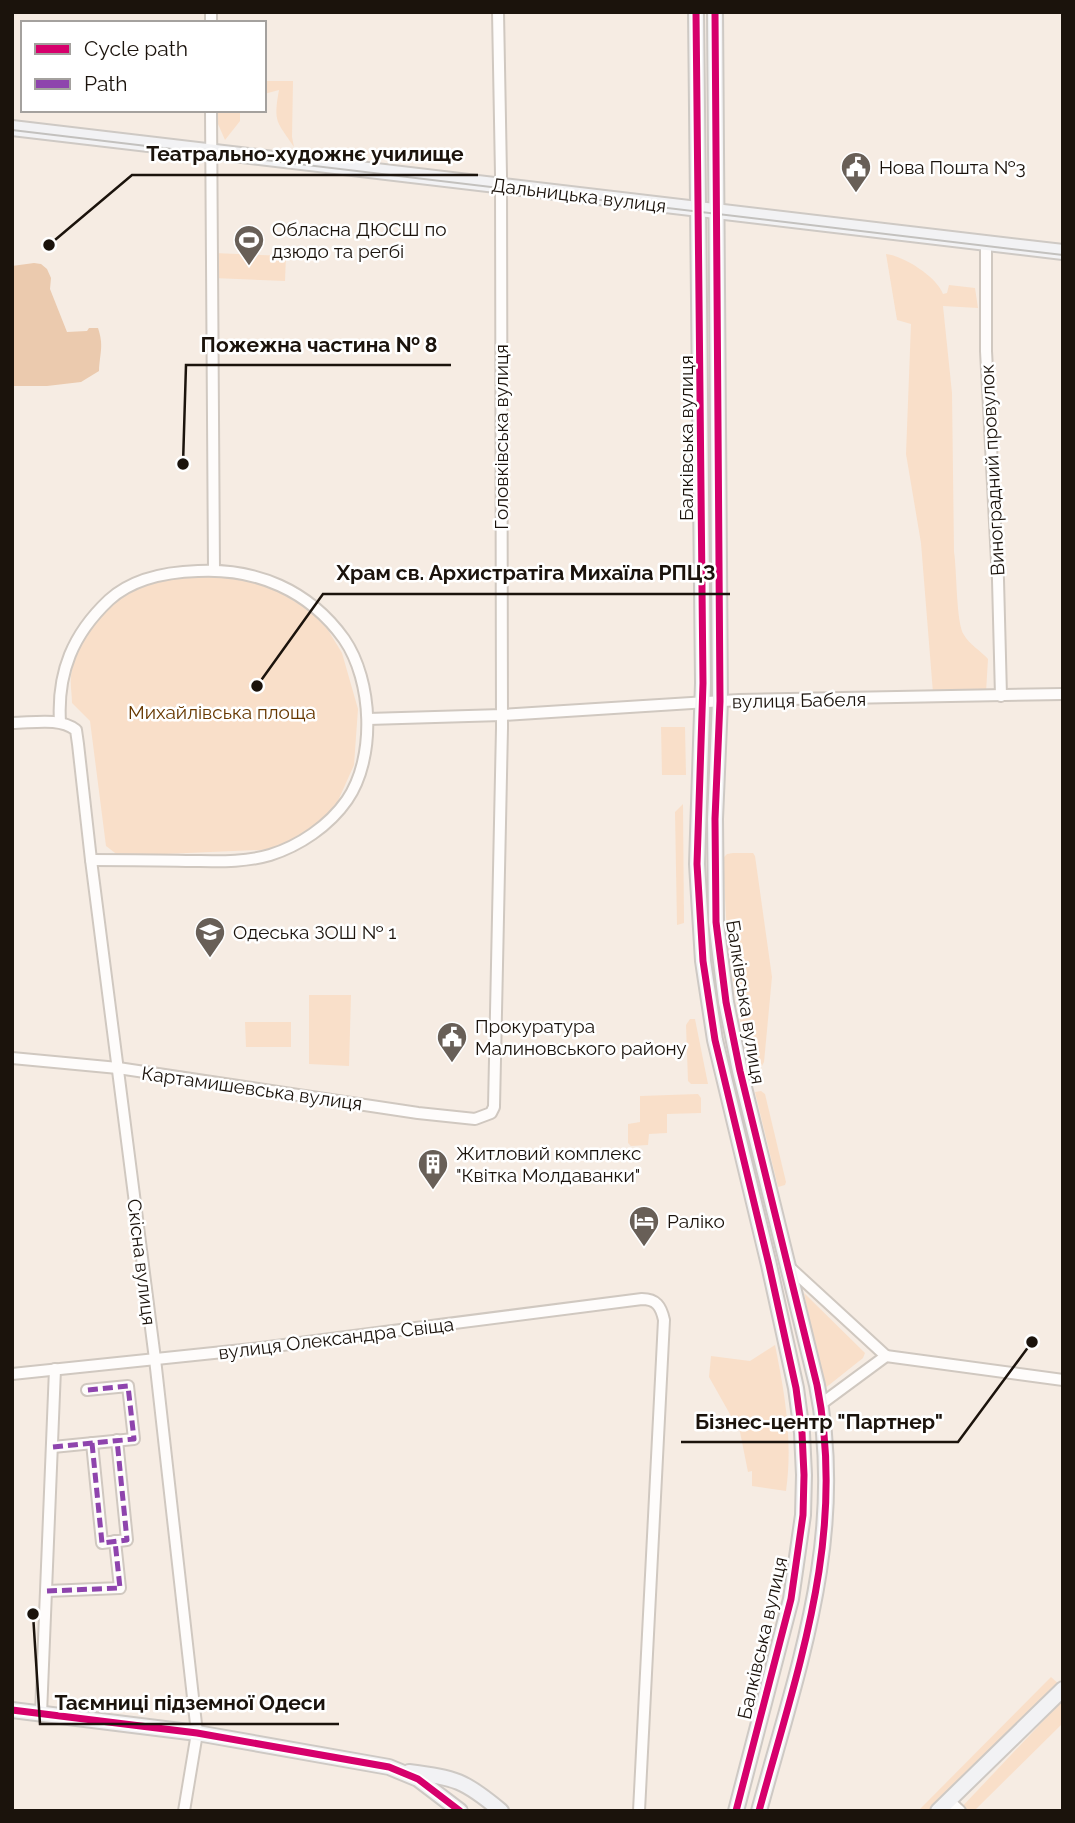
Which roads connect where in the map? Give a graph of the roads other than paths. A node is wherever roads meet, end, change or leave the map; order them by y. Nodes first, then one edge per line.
1 (498, 12) edge
2 (696, 12) edge
3 (715, 12) edge
4 (211, 112) edge
5 (12, 128) edge
6 (211, 152) junction
7 (500, 186) junction
8 (698, 209) junction
9 (716, 211) junction
10 (986, 243) junction
11 (1063, 252) edge
12 (214, 570) junction
13 (1063, 694) edge
14 (1001, 696) junction
15 (720, 701) junction
16 (703, 702) junction
17 (502, 715) junction
18 (368, 719) junction
19 (60, 722) junction
20 (12, 723) edge
21 (91, 860) junction
22 (12, 1058) edge
23 (118, 1068) junction
24 (491, 1113) joint
25 (787, 1265) junction
26 (886, 1356) junction
27 (155, 1359) junction
28 (55, 1369) junction
29 (12, 1374) edge
30 (1063, 1380) edge
31 (87, 1390) dead end
32 (821, 1404) junction
33 (117, 1440) junction
34 (92, 1443) junction
35 (53, 1447) junction
36 (115, 1541) junction
37 (47, 1591) junction
38 (1063, 1689) edge
39 (12, 1710) edge
40 (41, 1714) junction
41 (197, 1733) junction
42 (402, 1771) junction
43 (943, 1806) edge
44 (184, 1811) edge
45 (460, 1811) edge
46 (501, 1811) edge
47 (639, 1811) edge
48 (736, 1811) edge
49 (759, 1811) edge
50 (960, 1811) edge

1 - 7 street, Головківська вулиця
2 - 8 main road, Балківська вулиця
3 - 9 main road, Балківська вулиця
4 - 6 street
5 - 6 main road, Дальницька вулиця
6 - 7 main road, Дальницька вулиця
6 - 12 street
7 - 8 main road, Дальницька вулиця
7 - 17 street, Головківська вулиця
8 - 9 main road, Дальницька вулиця
8 - 16 main road, Балківська вулиця
9 - 10 main road, Дальницька вулиця
9 - 15 main road, Балківська вулиця
10 - 11 main road, Дальницька вулиця
10 - 14 street, Виноградний провулок
12 - 18 street
12 - 19 street
13 - 14 street, вулиця Бабеля
14 - 15 street, вулиця Бабеля
15 - 16 street, вулиця Бабеля
15 - 25 main road, Балківська вулиця
16 - 17 street, вулиця Бабеля
16 - 48 main road, Балківська вулиця
17 - 18 street, вулиця Бабеля
17 - 24 street, Головківська вулиця
18 - 21 street
19 - 20 street
19 - 21 street, Cкісна вулиця
21 - 23 street, Cкісна вулиця
22 - 23 street, Картамишевська вулиця
23 - 24 street, Картамишевська вулиця
23 - 27 street, Cкісна вулиця
25 - 26 street
25 - 32 main road, Балківська вулиця
26 - 30 street
26 - 32 street
27 - 28 street, вулиця Олександра Свіща
27 - 41 street, Cкісна вулиця
27 - 47 street, вулиця Олександра Свіща
28 - 29 street, вулиця Олександра Свіща
28 - 35 street
31 - 33 street
32 - 49 main road, Балківська вулиця
33 - 34 street
33 - 36 street
34 - 35 street
34 - 36 street
35 - 37 street
36 - 37 street
37 - 40 street
38 - 43 main road
39 - 40 main road
40 - 41 main road
41 - 42 main road
41 - 44 street, Cкісна вулиця
42 - 45 main road
42 - 46 main road
43 - 50 street

